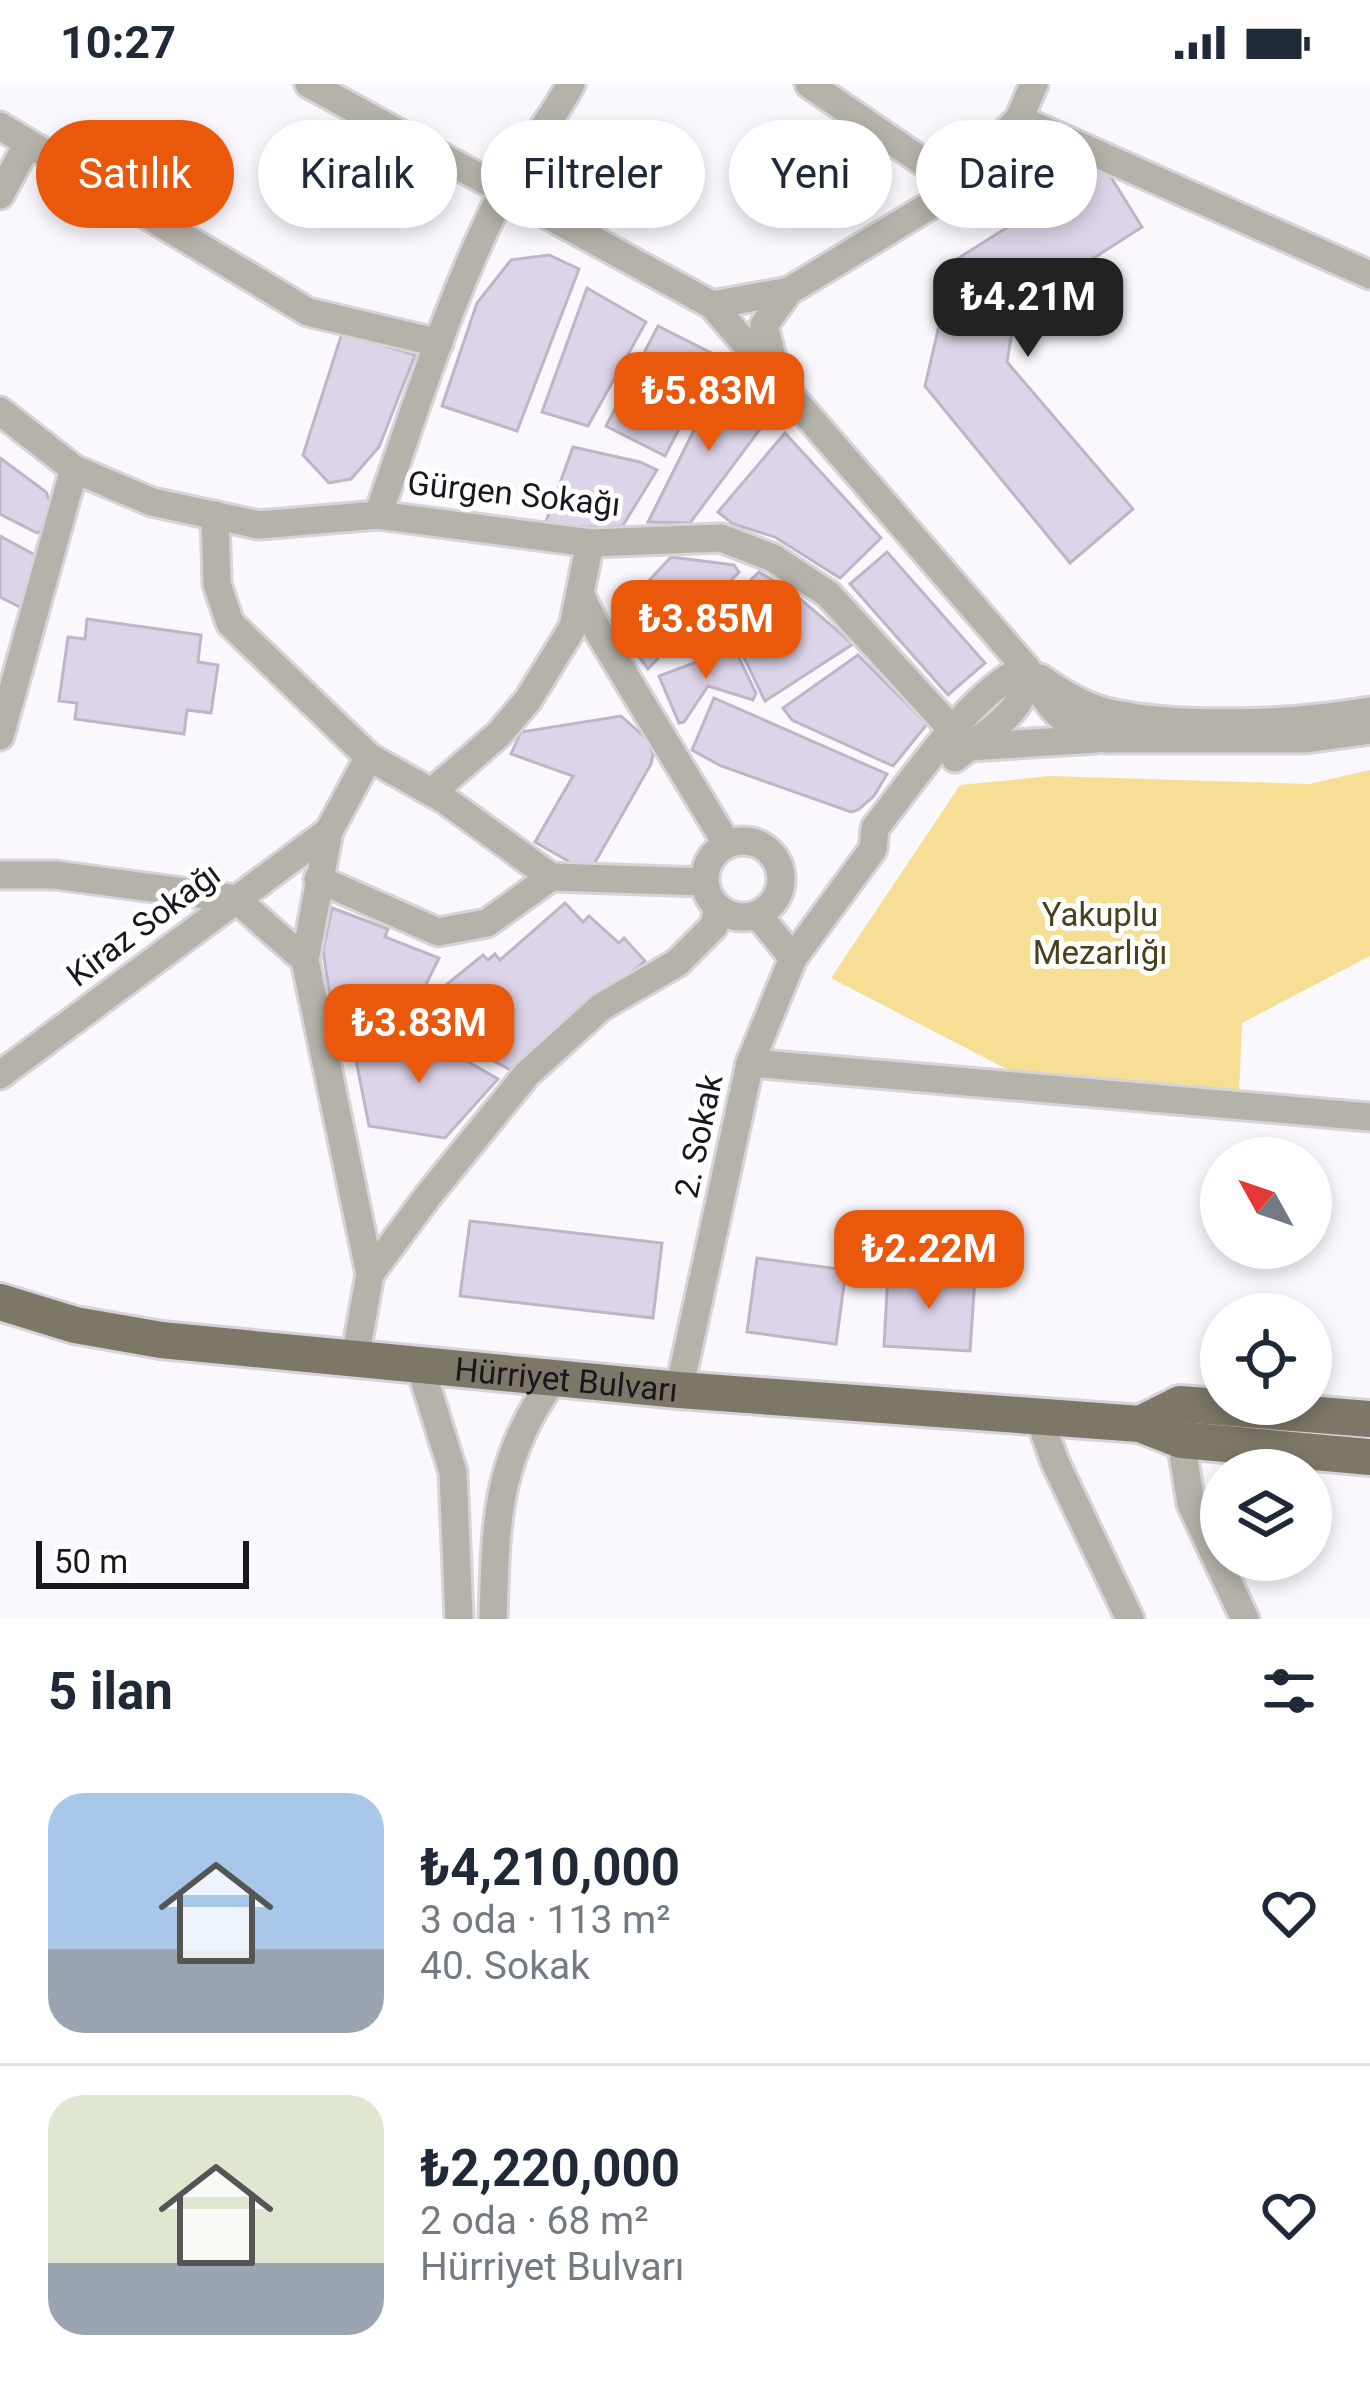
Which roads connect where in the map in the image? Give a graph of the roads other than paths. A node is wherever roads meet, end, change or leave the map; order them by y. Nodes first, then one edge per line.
1 (309, 84) edge
2 (572, 84) edge
3 (809, 84) edge
4 (1034, 84) edge
5 (1019, 119) joint
6 (553, 120) edge
7 (0, 126) edge
8 (27, 145) junction
9 (916, 157) edge
10 (481, 178) edge
11 (0, 195) edge
12 (916, 214) edge
13 (487, 228) edge
14 (572, 228) edge
15 (1370, 275) edge
16 (789, 291) junction
17 (712, 305) junction
18 (439, 343) junction
19 (778, 380) junction
20 (0, 412) edge
21 (74, 469) junction
22 (215, 515) junction
23 (377, 515) junction
24 (590, 543) junction
25 (580, 594) junction
26 (1026, 668) junction
27 (1370, 711) edge
28 (1370, 730) edge
29 (1, 733) edge
30 (961, 738) junction
31 (1107, 739) junction
32 (369, 758) junction
33 (433, 792) junction
34 (329, 831) junction
35 (727, 844) junction
36 (0, 875) edge
37 (550, 878) junction
38 (318, 879) junction
39 (705, 882) junction
40 (236, 899) junction
41 (718, 908) junction
42 (758, 914) junction
43 (793, 958) junction
44 (305, 960) junction
45 (750, 1063) junction
46 (0, 1075) edge
47 (1370, 1118) edge
48 (370, 1274) junction
49 (0, 1302) edge
50 (356, 1358) junction
51 (420, 1366) junction
52 (554, 1377) junction
53 (679, 1390) junction
54 (1039, 1417) junction
55 (1370, 1419) edge
56 (1140, 1424) junction
57 (1180, 1440) junction
58 (1370, 1457) edge
59 (459, 1619) edge
60 (493, 1619) edge
61 (1130, 1619) edge
62 (1245, 1619) edge

1 - 10 street
2 - 6 street
3 - 9 street
4 - 5 street
5 - 15 street
7 - 8 street
8 - 11 street
8 - 18 street
12 - 16 street
13 - 18 street
14 - 17 street
16 - 17 street
16 - 19 street
17 - 19 street
18 - 23 street
19 - 26 street
20 - 21 street, Gürgen Sokağı
21 - 22 street, Gürgen Sokağı
21 - 29 street
22 - 23 street, Gürgen Sokağı
22 - 32 street
23 - 24 street, Gürgen Sokağı
24 - 25 street
24 - 30 street, Gürgen Sokağı
25 - 33 street
25 - 35 street
26 - 27 street
26 - 30 street
26 - 31 street
28 - 31 street
30 - 31 street
30 - 43 street, 2. Sokak
32 - 33 street
32 - 34 street
33 - 37 street
34 - 38 street
34 - 40 street, Kiraz Sokağı
35 - 39 street
35 - 42 street
36 - 40 street
37 - 38 street
37 - 39 street
38 - 44 street
39 - 41 street
40 - 44 street
40 - 46 street, Kiraz Sokağı
41 - 42 street
41 - 48 street
42 - 43 street
43 - 45 street, 2. Sokak
44 - 48 street
45 - 47 street
45 - 53 street, 2. Sokak
48 - 50 street
49 - 50 main road, Hürriyet Bulvarı
50 - 51 main road, Hürriyet Bulvarı
51 - 52 main road, Hürriyet Bulvarı
51 - 59 street
52 - 53 main road, Hürriyet Bulvarı
52 - 60 street
53 - 54 main road, Hürriyet Bulvarı
54 - 56 main road, Hürriyet Bulvarı
54 - 61 street
55 - 56 main road, Hürriyet Bulvarı
56 - 57 main road, Hürriyet Bulvarı
57 - 58 main road, Hürriyet Bulvarı
57 - 62 street

